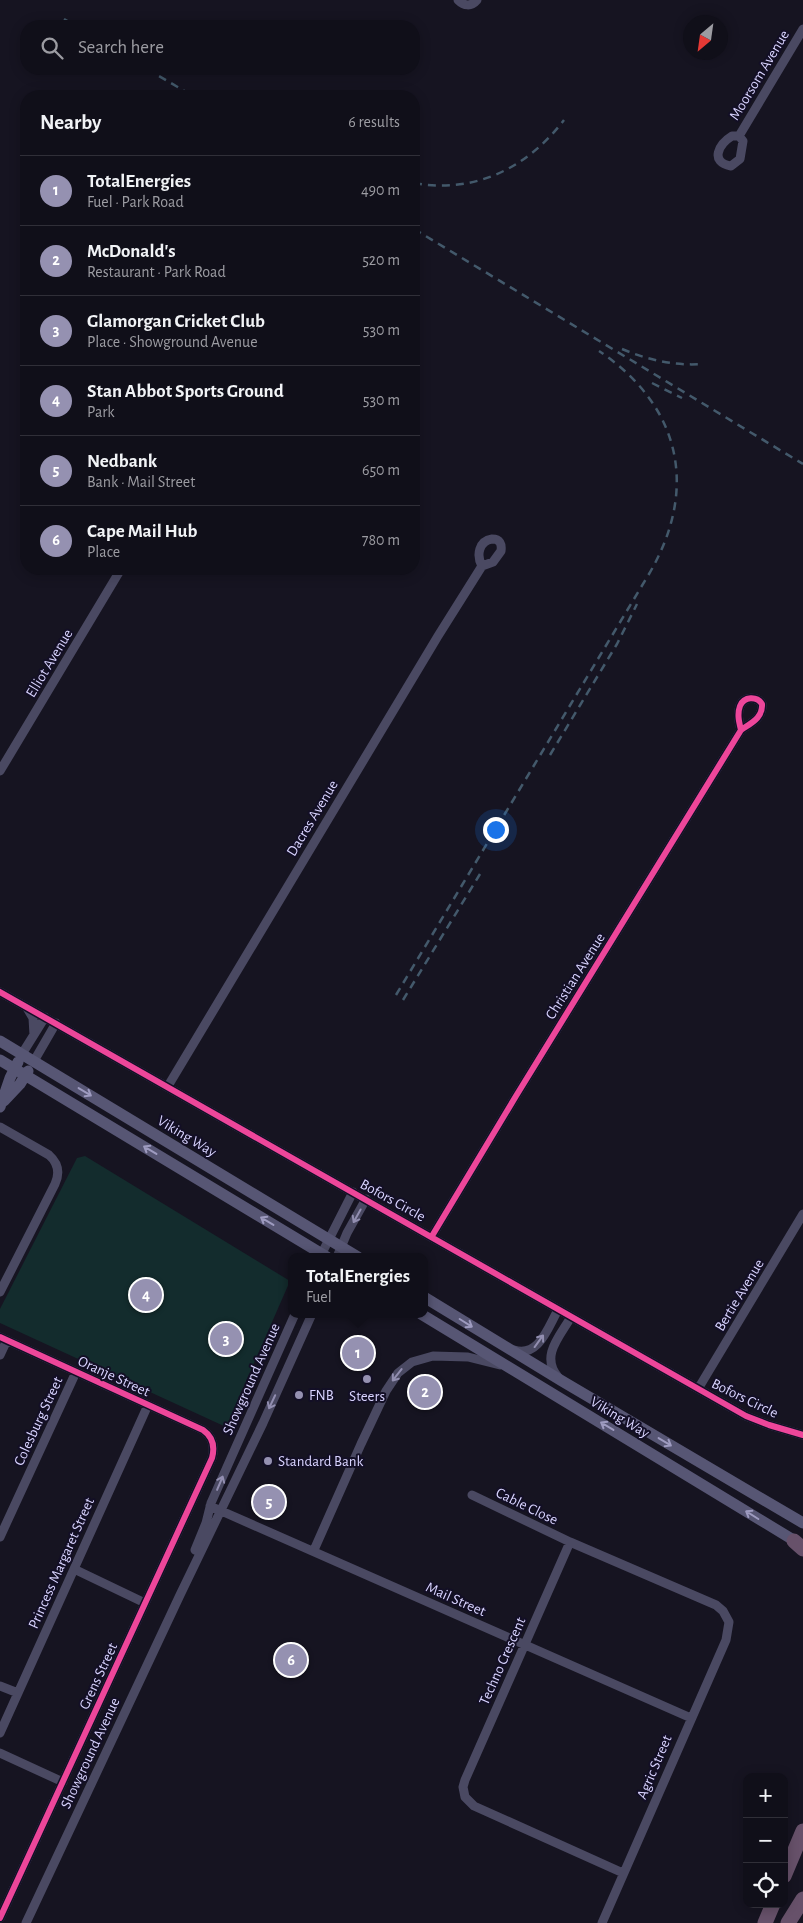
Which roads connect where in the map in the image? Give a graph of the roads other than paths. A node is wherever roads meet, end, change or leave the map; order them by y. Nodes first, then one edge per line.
1 (458, 0) edge
2 (477, 0) edge
3 (803, 29) edge
4 (739, 136) dead end
5 (482, 566) dead end
6 (117, 575) edge
7 (741, 730) dead end
8 (0, 771) edge
9 (0, 992) edge
10 (26, 1007) junction
11 (45, 1017) junction
12 (56, 1023) junction
13 (34, 1036) junction
14 (0, 1041) edge
15 (22, 1054) junction
16 (0, 1060) edge
17 (34, 1061) junction
18 (14, 1069) junction
19 (26, 1076) junction
20 (168, 1086) junction
21 (3, 1100) edge
22 (0, 1127) edge
23 (353, 1192) junction
24 (366, 1199) junction
25 (803, 1214) edge
26 (432, 1236) junction
27 (328, 1239) junction
28 (339, 1252) edge
29 (318, 1253) edge
30 (324, 1253) edge
31 (0, 1292) edge
32 (428, 1299) edge
33 (558, 1310) junction
34 (571, 1317) junction
35 (292, 1318) edge
36 (310, 1318) edge
37 (428, 1318) edge
38 (4, 1339) edge
39 (506, 1348) junction
40 (0, 1355) edge
41 (512, 1369) junction
42 (76, 1372) junction
43 (562, 1381) junction
44 (698, 1389) junction
45 (148, 1405) junction
46 (803, 1435) edge
47 (213, 1442) joint
48 (230, 1489) junction
49 (472, 1495) dead end
50 (210, 1506) junction
51 (220, 1510) junction
52 (232, 1516) junction
53 (803, 1523) edge
54 (0, 1537) edge
55 (570, 1542) junction
56 (800, 1545) edge
57 (314, 1550) junction
58 (74, 1569) junction
59 (180, 1595) junction
60 (145, 1603) junction
61 (525, 1644) junction
62 (0, 1686) edge
63 (18, 1693) junction
64 (691, 1718) junction
65 (0, 1733) edge
66 (0, 1753) edge
67 (63, 1782) junction
68 (803, 1830) edge
69 (788, 1866) edge
70 (624, 1873) junction
71 (803, 1899) edge
72 (771, 1908) edge
73 (0, 1918) edge
74 (26, 1923) edge
75 (602, 1923) edge
76 (765, 1923) edge
77 (788, 1923) edge

1 - 2 street
3 - 4 street, Moorsom Avenue
5 - 20 street, Dacres Avenue
6 - 8 street, Elliot Avenue
7 - 26 street, Christian Avenue
9 - 10 street, Bofors Circle
10 - 11 street, Bofors Circle
10 - 13 street
11 - 12 street, Bofors Circle
11 - 13 street
12 - 17 street
12 - 20 street, Bofors Circle
13 - 15 street
14 - 15 main road, Viking Way
15 - 17 main road, Viking Way
15 - 18 main road
16 - 18 main road, Viking Way
17 - 19 main road
17 -> 27 main road, Viking Way
18 - 19 main road, Viking Way
18 - 21 main road
19 - 21 main road
29 -> 19 main road, Viking Way
20 - 23 street, Bofors Circle
22 - 31 street
23 - 24 street, Bofors Circle
23 - 27 street
24 - 26 street, Bofors Circle
24 -> 28 street
25 - 44 street, Bertie Avenue
26 - 33 street, Bofors Circle
27 - 28 main road, Viking Way
27 - 30 street
32 -> 39 main road, Viking Way
33 - 34 street, Bofors Circle
39 -> 33 street
34 - 43 street
34 - 44 street, Bofors Circle
50 -> 35 street, Showground Avenue
36 -> 48 street, Showground Avenue
37 - 41 main road, Viking Way
38 - 40 street
38 - 42 street, Oranje Street
39 - 43 main road, Viking Way
56 -> 41 main road, Viking Way
41 -> 57 street
42 - 45 street, Oranje Street
42 - 54 street, Colesburg Street
43 -> 53 main road, Viking Way
44 - 46 street, Bofors Circle
45 - 47 street, Oranje Street
45 - 58 street, Princess Margaret Street
47 - 60 street, Grens Street
48 - 51 street, Showground Avenue
48 - 52 street
49 - 55 street, Cable Close
50 - 51 street, Mail Street
50 - 59 street, Showground Avenue
51 - 52 street, Mail Street
51 - 59 street, Showground Avenue
52 - 57 street, Mail Street
55 - 61 street, Techno Crescent
55 - 64 street, Agric Street
57 - 61 street, Mail Street
58 - 60 street
58 - 63 street, Princess Margaret Street
59 - 74 street, Showground Avenue
60 - 67 street, Grens Street
61 - 64 street, Mail Street
61 - 70 street, Techno Crescent
62 - 63 street
63 - 65 street, Princess Margaret Street
64 - 70 street, Agric Street
66 - 67 street
67 - 73 street, Grens Street
68 - 69 highway
70 - 75 street, Agric Street
71 - 77 highway
72 - 76 highway

